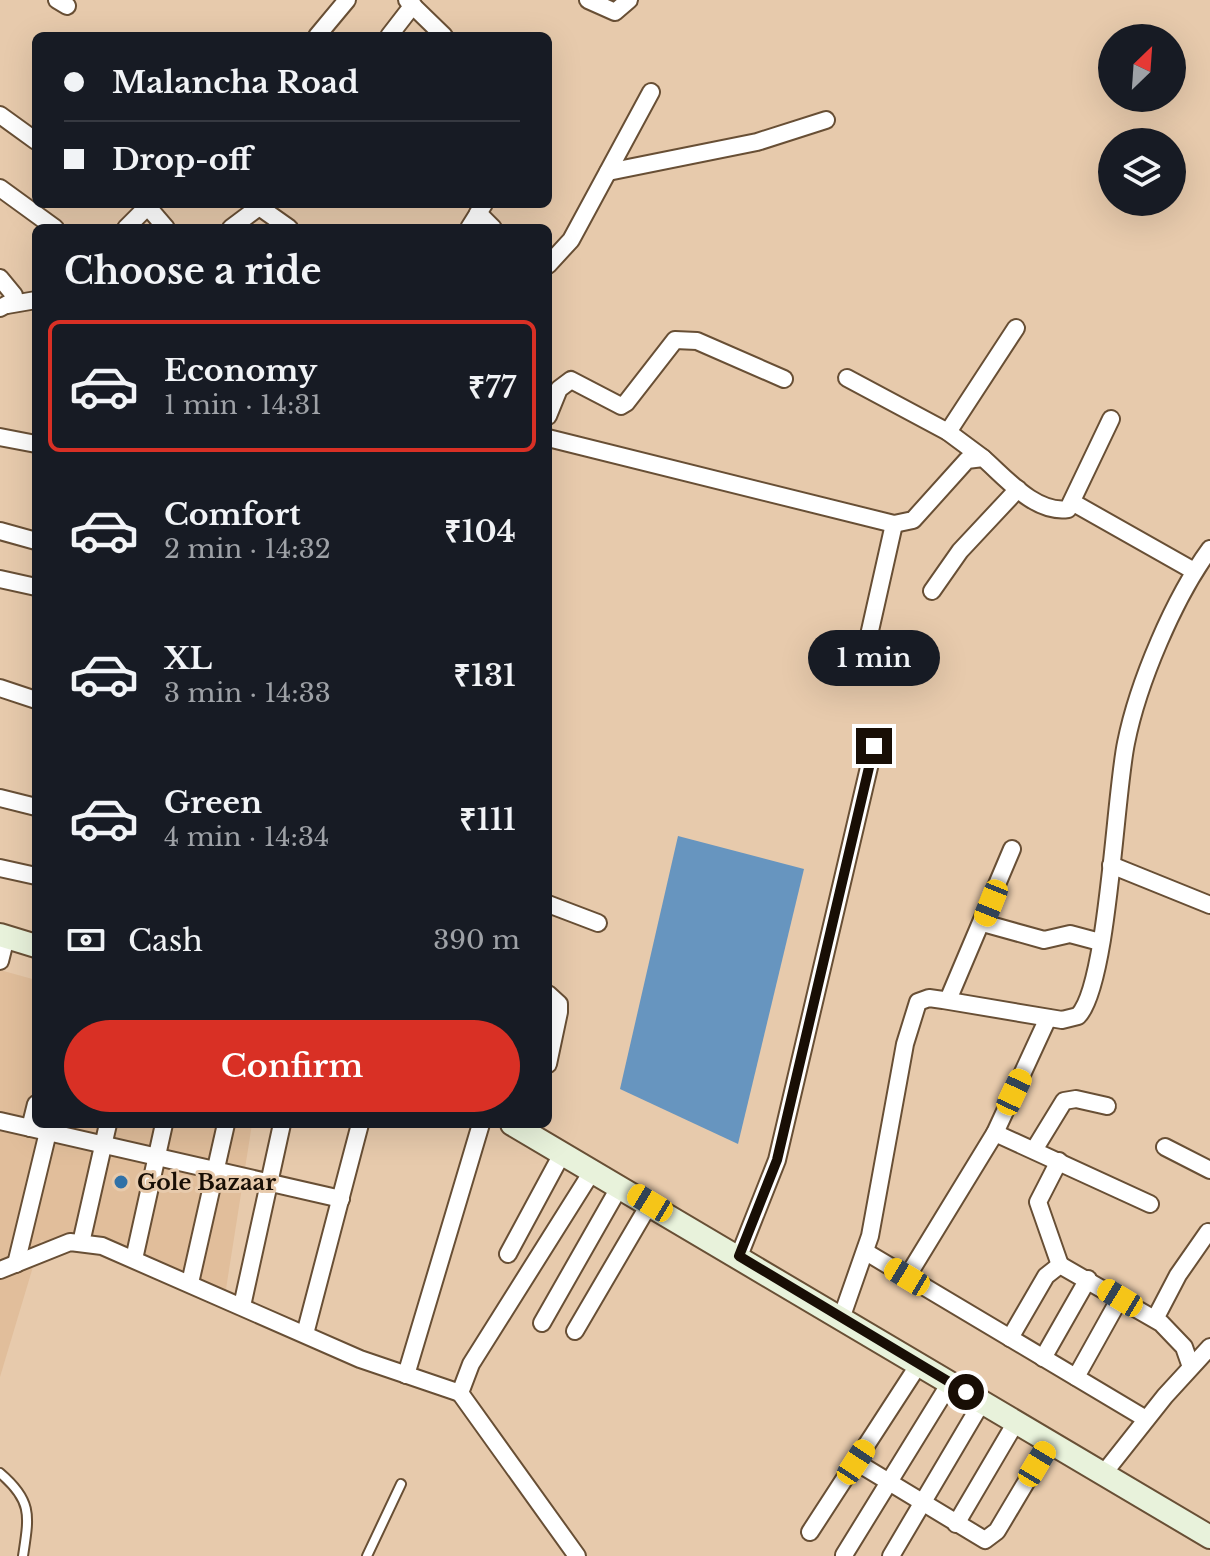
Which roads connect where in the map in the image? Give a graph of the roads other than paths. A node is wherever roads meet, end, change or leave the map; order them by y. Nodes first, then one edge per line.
1 (347, 0) edge
2 (588, 0) edge
3 (629, 0) edge
4 (410, 2) edge
5 (320, 32) edge
6 (391, 32) edge
7 (440, 32) edge
8 (651, 92) dead end
9 (0, 115) edge
10 (826, 120) dead end
11 (32, 138) edge
12 (608, 172) junction
13 (0, 188) edge
14 (147, 208) edge
15 (151, 208) edge
16 (254, 208) edge
17 (261, 208) edge
18 (50, 224) edge
19 (130, 224) edge
20 (163, 224) edge
21 (236, 224) edge
22 (283, 224) edge
23 (552, 261) edge
24 (0, 278) edge
25 (32, 301) edge
26 (3, 307) edge
27 (1016, 328) dead end
28 (847, 378) dead end
29 (784, 379) dead end
30 (552, 406) edge
31 (1111, 419) dead end
32 (948, 432) junction
33 (0, 437) edge
34 (552, 439) edge
35 (32, 443) edge
36 (983, 458) junction
37 (1018, 489) junction
38 (1072, 502) junction
39 (894, 524) junction
40 (0, 531) edge
41 (32, 540) edge
42 (1210, 549) edge
43 (1194, 571) junction
44 (0, 579) edge
45 (32, 586) edge
46 (932, 591) dead end
47 (867, 644) dead end
48 (0, 688) edge
49 (32, 699) edge
50 (874, 746) dead end
51 (0, 798) edge
52 (32, 806) edge
53 (1012, 849) dead end
54 (1111, 865) junction
55 (0, 868) edge
56 (32, 875) edge
57 (1210, 905) edge
58 (552, 906) edge
59 (598, 923) dead end
60 (983, 923) junction
61 (3, 936) edge
62 (1100, 942) junction
63 (32, 945) edge
64 (0, 961) edge
65 (552, 998) edge
66 (948, 1000) junction
67 (1048, 1018) junction
68 (552, 1045) edge
69 (1107, 1106) dead end
70 (32, 1120) edge
71 (0, 1121) edge
72 (30, 1128) junction
73 (107, 1128) edge
74 (163, 1128) edge
75 (225, 1128) edge
76 (281, 1128) edge
77 (359, 1128) edge
78 (480, 1128) edge
79 (55, 1130) edge
80 (534, 1130) edge
81 (995, 1133) junction
82 (103, 1145) junction
83 (1165, 1147) dead end
84 (1034, 1150) junction
85 (563, 1152) junction
86 (157, 1157) junction
87 (1059, 1161) junction
88 (593, 1170) junction
89 (1210, 1170) edge
90 (216, 1171) junction
91 (269, 1183) junction
92 (620, 1186) junction
93 (341, 1199) junction
94 (650, 1203) junction
95 (1150, 1204) dead end
96 (1208, 1232) edge
97 (81, 1243) junction
98 (866, 1252) junction
99 (508, 1254) dead end
100 (739, 1256) junction
101 (134, 1259) junction
102 (1060, 1265) junction
103 (8, 1267) edge
104 (907, 1277) junction
105 (1088, 1279) junction
106 (190, 1283) junction
107 (1120, 1298) junction
108 (242, 1306) junction
109 (842, 1316) junction
110 (1155, 1319) junction
111 (542, 1323) dead end
112 (575, 1331) dead end
113 (305, 1334) junction
114 (1010, 1338) junction
115 (1210, 1347) edge
116 (1043, 1358) junction
117 (919, 1364) junction
118 (1191, 1367) junction
119 (406, 1375) junction
120 (1076, 1377) junction
121 (950, 1383) junction
122 (982, 1402) junction
123 (468, 1406) junction
124 (1146, 1419) junction
125 (1016, 1422) junction
126 (1050, 1442) junction
127 (856, 1462) junction
128 (0, 1473) edge
129 (1104, 1473) junction
130 (889, 1481) junction
131 (401, 1484) dead end
132 (923, 1501) junction
133 (956, 1524) junction
134 (810, 1532) dead end
135 (1210, 1537) edge
136 (844, 1555) edge
137 (23, 1556) edge
138 (367, 1556) edge
139 (577, 1556) edge
140 (891, 1556) edge

1 - 5 street
2 - 3 street
4 - 6 street
4 - 7 street
8 - 12 street
9 - 11 street
10 - 12 street
12 - 23 street
13 - 18 street
14 - 19 street
15 - 20 street
16 - 21 street
17 - 22 street
24 - 26 street
25 - 26 street
27 - 32 street
28 - 32 street
29 - 30 street
31 - 38 street
32 - 36 street
33 - 35 street
34 - 39 street
36 - 37 street
36 - 39 street
37 - 38 street
37 - 46 street
38 - 43 street
39 - 47 street
40 - 41 street
42 - 43 street
43 - 54 street
44 - 45 street
48 - 49 street
50 - 100 street
51 - 52 street
53 - 60 street
54 - 57 street
54 - 62 street
55 - 56 street
58 - 59 street
60 - 62 street
60 - 66 street
61 - 63 main road
61 - 64 street
62 - 67 street
65 - 68 street
66 - 67 street
66 - 98 street
67 - 81 street
69 - 84 street
70 - 72 street
71 - 72 street
72 - 79 street
73 - 82 street
74 - 86 street
75 - 90 street
76 - 91 street
77 - 93 street
78 - 119 street
79 - 82 street
79 - 103 street
80 - 85 main road
81 - 84 street
81 - 104 street
82 - 86 street
82 - 97 street
83 - 89 street
84 - 87 street
85 - 88 main road
85 - 99 street
86 - 90 street
86 - 101 street
87 - 95 street
87 - 102 street
88 - 92 main road
88 - 123 street
90 - 91 street
90 - 106 street
91 - 93 street
91 - 108 street
92 - 94 main road
92 - 111 street
93 - 113 street
94 - 100 main road
94 - 112 street
96 - 110 street
97 - 101 street
97 - 103 street
98 - 104 street
98 - 109 street
100 - 109 main road
101 - 106 street
102 - 105 street
102 - 114 street
104 - 114 street
105 - 107 street
105 - 116 street
106 - 108 street
107 - 110 street
107 - 120 street
108 - 113 street
109 - 117 main road
110 - 118 street
113 - 119 street
114 - 116 street
115 - 118 street
116 - 120 street
117 - 121 main road
117 - 127 street
118 - 124 street
119 - 123 street
120 - 124 street
121 - 122 main road
121 - 130 street
122 - 125 main road
122 - 132 street
123 - 139 street
124 - 129 street
125 - 126 main road
125 - 133 street
126 - 129 main road
126 - 133 street
127 - 130 street
127 - 134 street
128 - 137 lane
129 - 135 main road
130 - 132 street
130 - 136 street
131 - 138 lane
132 - 133 street
132 - 140 street

